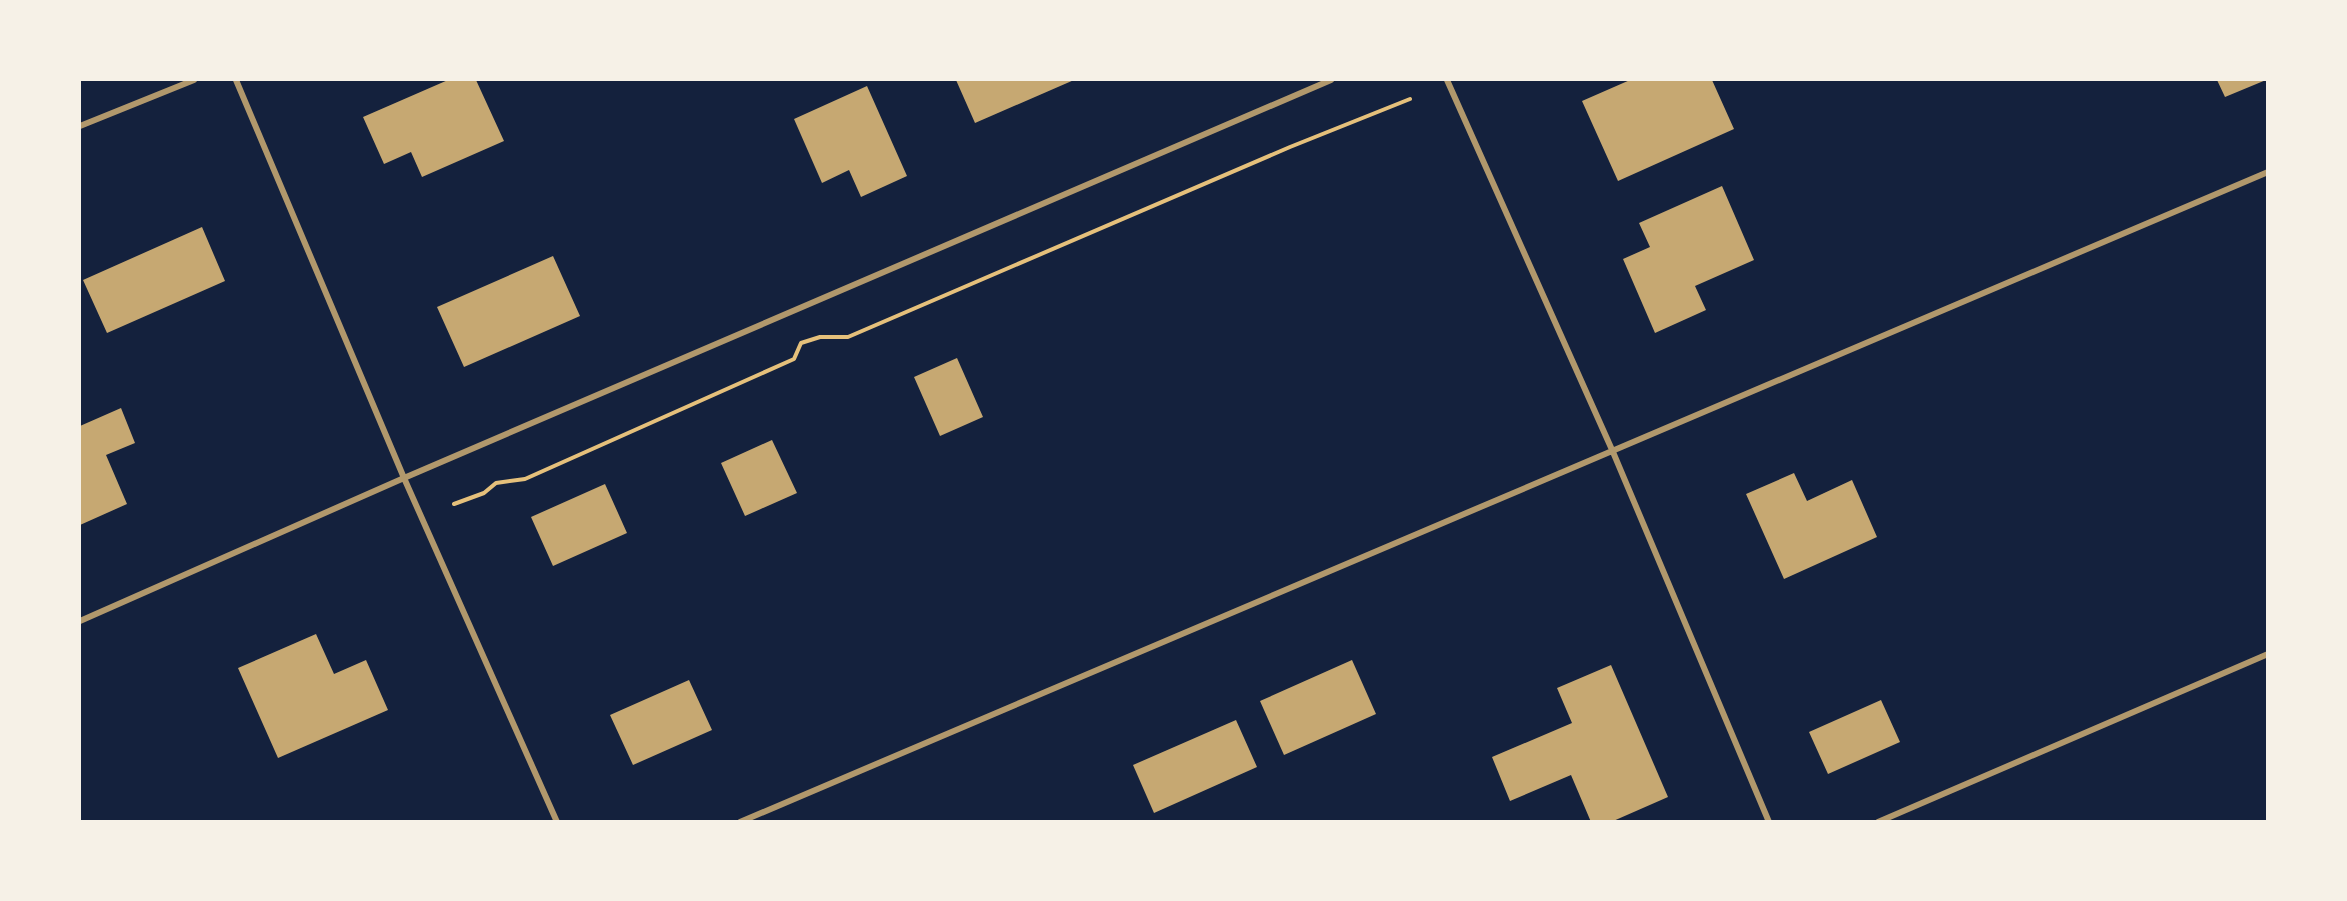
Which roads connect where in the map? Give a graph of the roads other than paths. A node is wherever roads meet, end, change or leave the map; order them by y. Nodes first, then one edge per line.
1 (194, 80) edge
2 (236, 80) edge
3 (1331, 80) edge
4 (1447, 80) edge
5 (80, 126) edge
6 (2268, 172) edge
7 (1613, 452) junction
8 (404, 478) junction
9 (80, 621) edge
10 (2268, 654) edge
11 (557, 822) edge
12 (740, 822) edge
13 (1769, 822) edge
14 (1878, 822) edge

1 - 5 street
2 - 8 street
3 - 8 street
4 - 7 street
6 - 7 street
7 - 12 street
7 - 13 street
8 - 9 street
8 - 11 street
10 - 14 street

